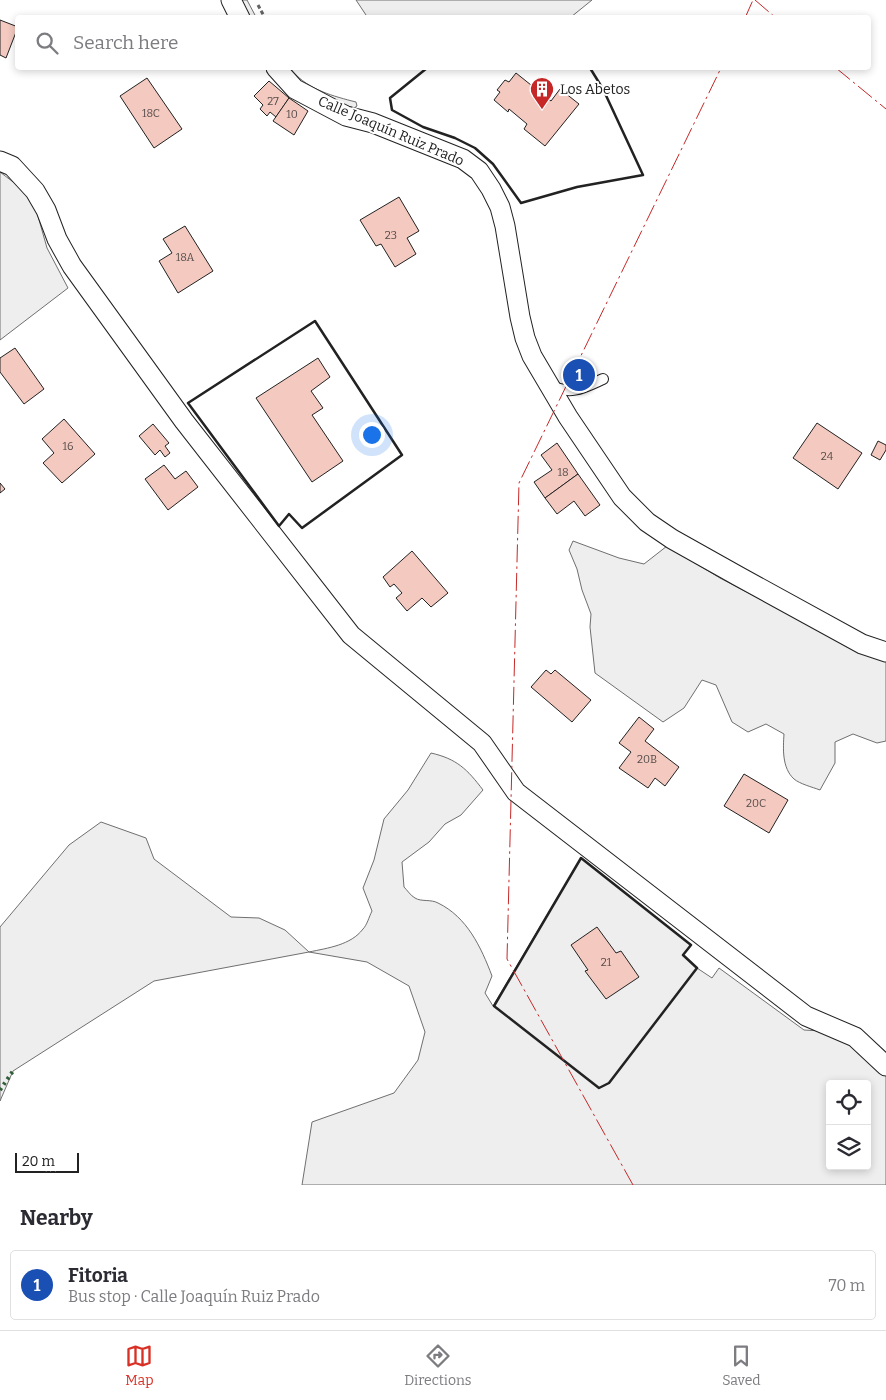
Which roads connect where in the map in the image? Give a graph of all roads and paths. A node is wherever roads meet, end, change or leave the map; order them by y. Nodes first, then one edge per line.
1 (231, 0) edge
2 (256, 0) edge
3 (238, 15) edge
4 (264, 15) edge
5 (278, 70) edge
6 (0, 161) edge
7 (602, 379) dead end
8 (550, 386) junction
9 (886, 652) edge
10 (886, 1066) edge

1 - 3 street
2 - 4 path
5 - 8 street, Calle Joaquín Ruiz Prado
6 - 10 street
7 - 8 lane
8 - 9 street, Calle Joaquín Ruiz Prado

